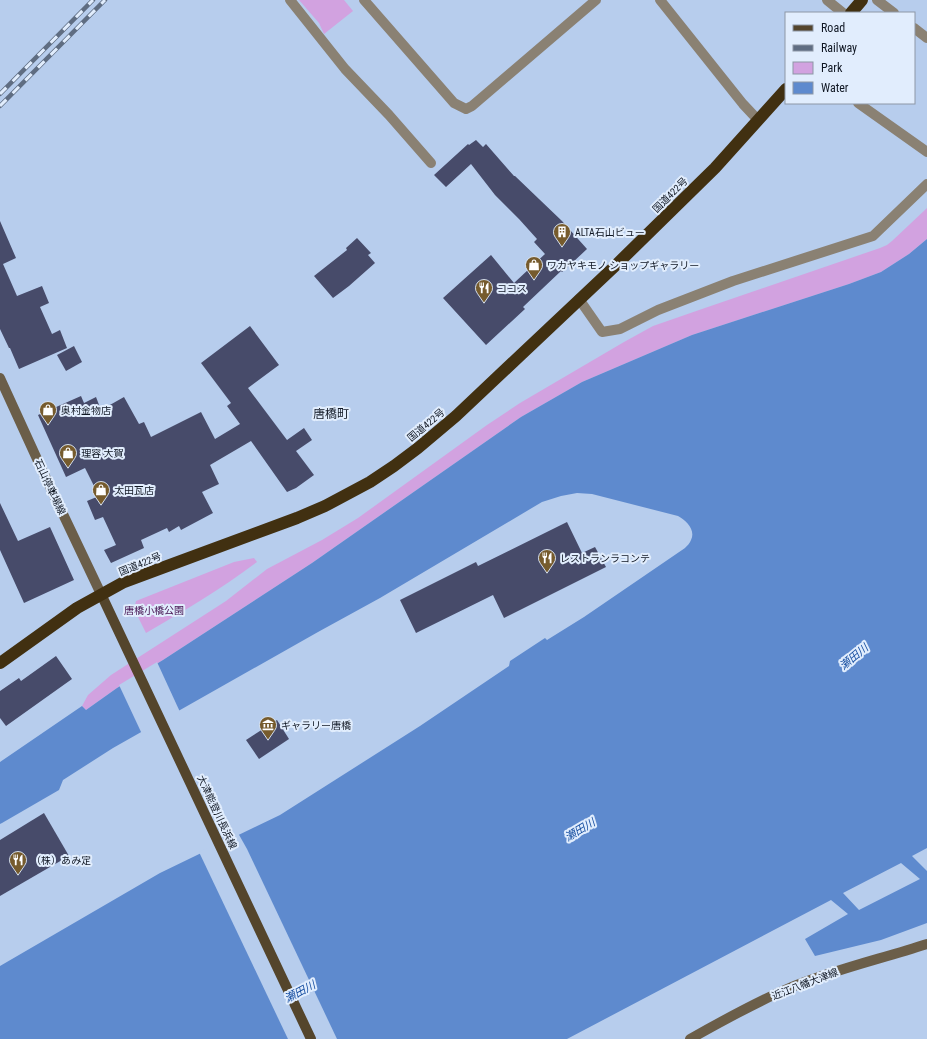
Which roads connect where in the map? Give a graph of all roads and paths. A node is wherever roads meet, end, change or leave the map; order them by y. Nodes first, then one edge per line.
1 (290, 0) edge
2 (364, 0) edge
3 (596, 0) edge
4 (660, 0) edge
5 (827, 0) edge
6 (862, 0) edge
7 (877, 0) edge
8 (841, 12) edge
9 (852, 12) edge
10 (893, 12) edge
11 (915, 29) edge
12 (927, 38) edge
13 (785, 90) edge
14 (859, 104) edge
15 (758, 120) junction
16 (927, 152) edge
17 (431, 163) dead end
18 (927, 184) edge
19 (579, 300) junction
20 (0, 378) edge
21 (101, 594) junction
22 (0, 663) edge
23 (927, 944) edge
24 (312, 1039) edge
25 (690, 1039) edge

1 - 17 street
2 - 3 street
4 - 15 street
5 - 8 street
6 - 9 highway
7 - 10 street
11 - 12 street
13 - 15 highway, 国道422号
14 - 16 street
15 - 19 highway, 国道422号
18 - 19 street
19 - 21 highway, 国道422号
20 - 21 main road, 石山停車場線
21 - 22 highway, 国道422号
21 - 24 main road, 大津能登川長浜線
23 - 25 main road, 近江八幡大津線

